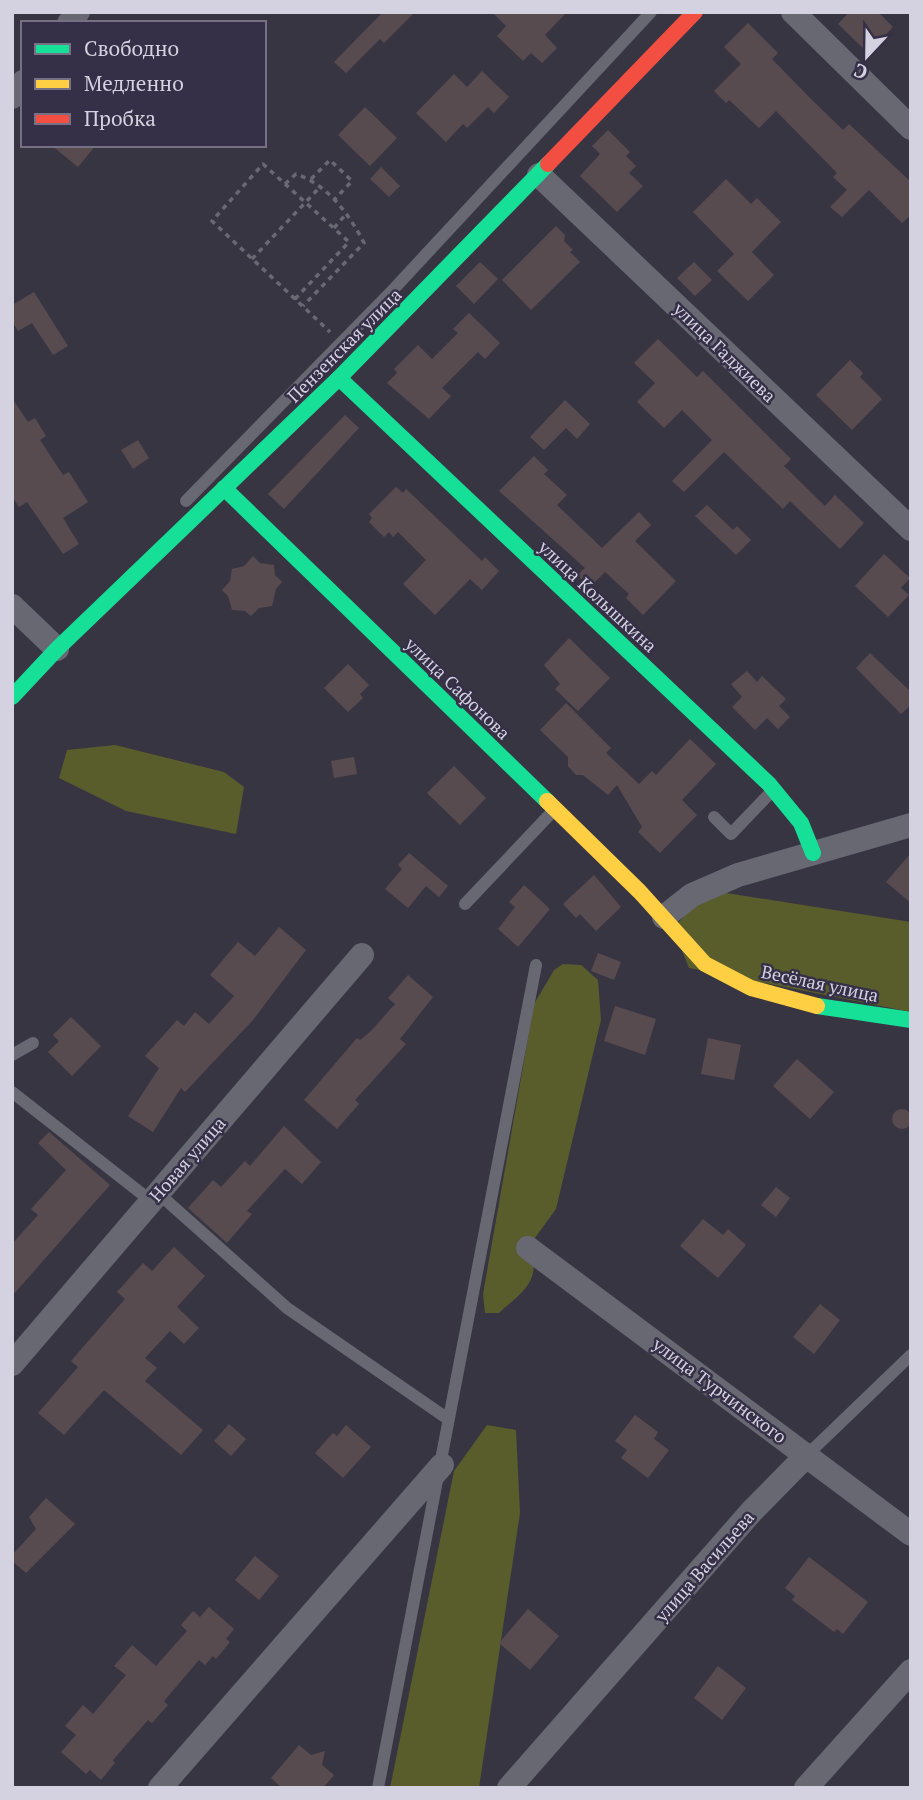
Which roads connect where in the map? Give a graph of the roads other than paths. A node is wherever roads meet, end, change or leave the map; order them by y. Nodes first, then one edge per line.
1 (651, 12) edge
2 (695, 12) edge
3 (793, 12) edge
4 (911, 128) edge
5 (540, 175) junction
6 (339, 378) junction
7 (224, 488) junction
8 (176, 513) dead end
9 (166, 524) dead end
10 (911, 529) edge
11 (12, 606) edge
12 (57, 649) junction
13 (12, 697) edge
14 (774, 790) junction
15 (555, 809) junction
16 (714, 817) dead end
17 (911, 825) edge
18 (813, 853) junction
19 (466, 904) dead end
20 (664, 917) junction
21 (362, 955) dead end
22 (536, 965) dead end
23 (911, 1020) edge
24 (33, 1043) dead end
25 (12, 1055) edge
26 (12, 1092) edge
27 (155, 1197) junction
28 (528, 1248) dead end
29 (911, 1355) edge
30 (12, 1364) edge
31 (448, 1419) junction
32 (807, 1455) junction
33 (442, 1465) junction
34 (911, 1534) edge
35 (911, 1671) edge
36 (160, 1788) edge
37 (378, 1788) edge
38 (509, 1788) edge
39 (806, 1788) edge

1 - 8 lane
2 - 5 street, Пензенская улица
3 - 4 street
5 - 6 street, Пензенская улица
5 - 10 street, улица Гаджиева
6 - 7 street, Пензенская улица
6 - 14 street, улица Колышкина
7 - 12 street, Пензенская улица
7 - 15 street, улица Сафонова
9 - 12 lane
11 - 12 street
12 - 13 street, Пензенская улица
14 - 16 lane
14 - 18 street, улица Колышкина
15 - 19 lane
15 - 20 street, улица Сафонова
17 - 18 street
18 - 20 street
20 - 23 street, Весёлая улица
21 - 27 street, Новая улица
22 - 31 lane
24 - 25 lane
26 - 27 lane
27 - 30 street, Новая улица
27 - 31 lane
28 - 32 street, улица Турчинского
29 - 32 lane, улица Васильева
31 - 33 lane
32 - 34 street, улица Турчинского
32 - 38 street, улица Васильева
33 - 36 street
33 - 37 lane
35 - 39 street

